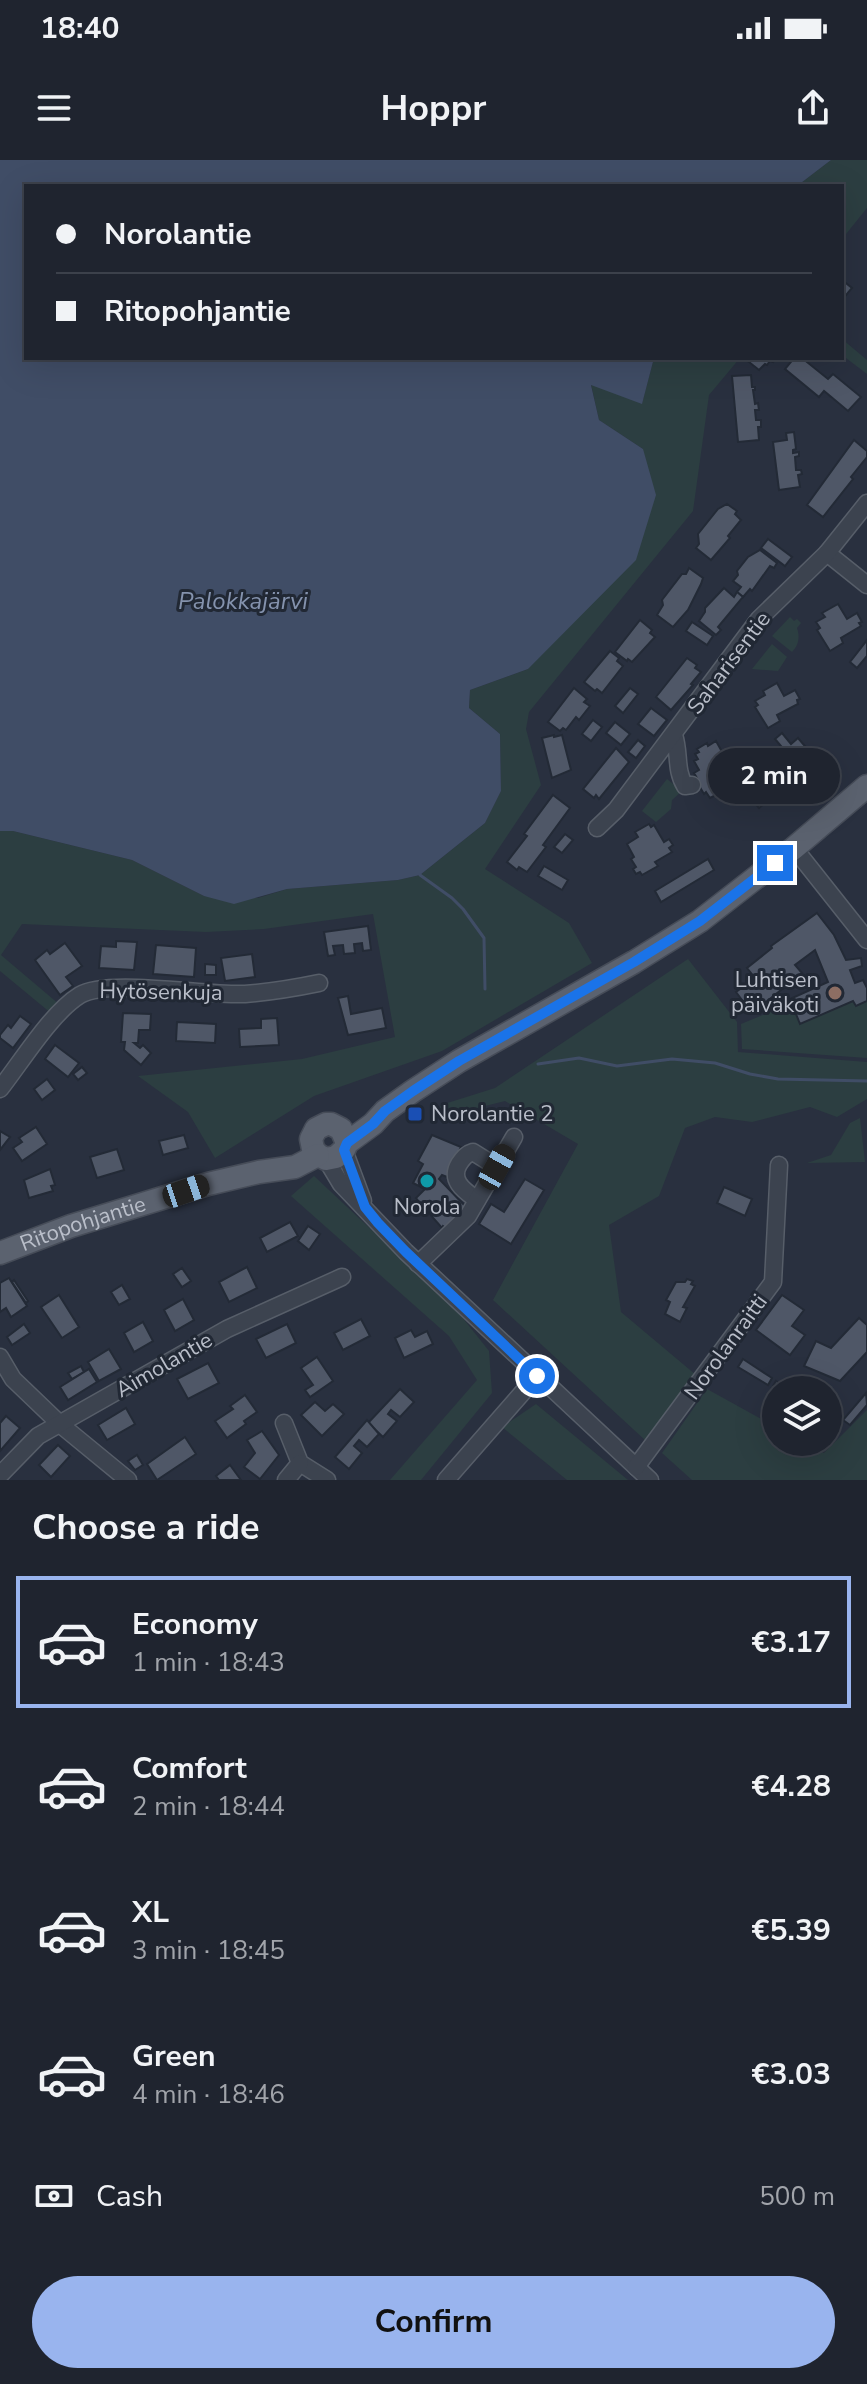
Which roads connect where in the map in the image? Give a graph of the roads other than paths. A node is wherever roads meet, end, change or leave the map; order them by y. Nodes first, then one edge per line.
1 (867, 503) edge
2 (827, 553) junction
3 (867, 585) edge
4 (674, 735) junction
5 (692, 785) dead end
6 (865, 789) edge
7 (597, 828) dead end
8 (794, 848) junction
9 (867, 940) edge
10 (319, 983) dead end
11 (0, 1089) edge
12 (514, 1137) dead end
13 (331, 1146) junction
14 (779, 1165) dead end
15 (497, 1167) junction
16 (477, 1200) junction
17 (0, 1253) edge
18 (418, 1264) junction
19 (342, 1277) dead end
20 (0, 1357) edge
21 (537, 1376) junction
22 (284, 1423) dead end
23 (61, 1425) junction
24 (300, 1463) junction
25 (636, 1467) junction
26 (0, 1475) edge
27 (128, 1480) edge
28 (286, 1480) edge
29 (327, 1480) edge
30 (446, 1480) edge
31 (650, 1480) edge

1 - 2 street, Saharisentie
2 - 3 street
2 - 4 street, Saharisentie
4 - 5 street
4 - 7 street, Saharisentie
6 - 8 main road, Ritopohjantie
8 - 9 street
8 - 13 main road, Ritopohjantie
10 - 11 street, Hytösenkuja
12 - 15 street
13 - 17 main road, Ritopohjantie
13 - 18 street
14 - 25 street, Norolanraitti
15 - 16 street
15 - 16 street
16 - 18 street
18 - 21 street
19 - 23 street, Aimolantie
20 - 23 street
21 - 25 street
21 - 30 street
22 - 24 street
23 - 26 street, Aimolantie
23 - 27 street
24 - 28 street
24 - 29 street
25 - 31 street

